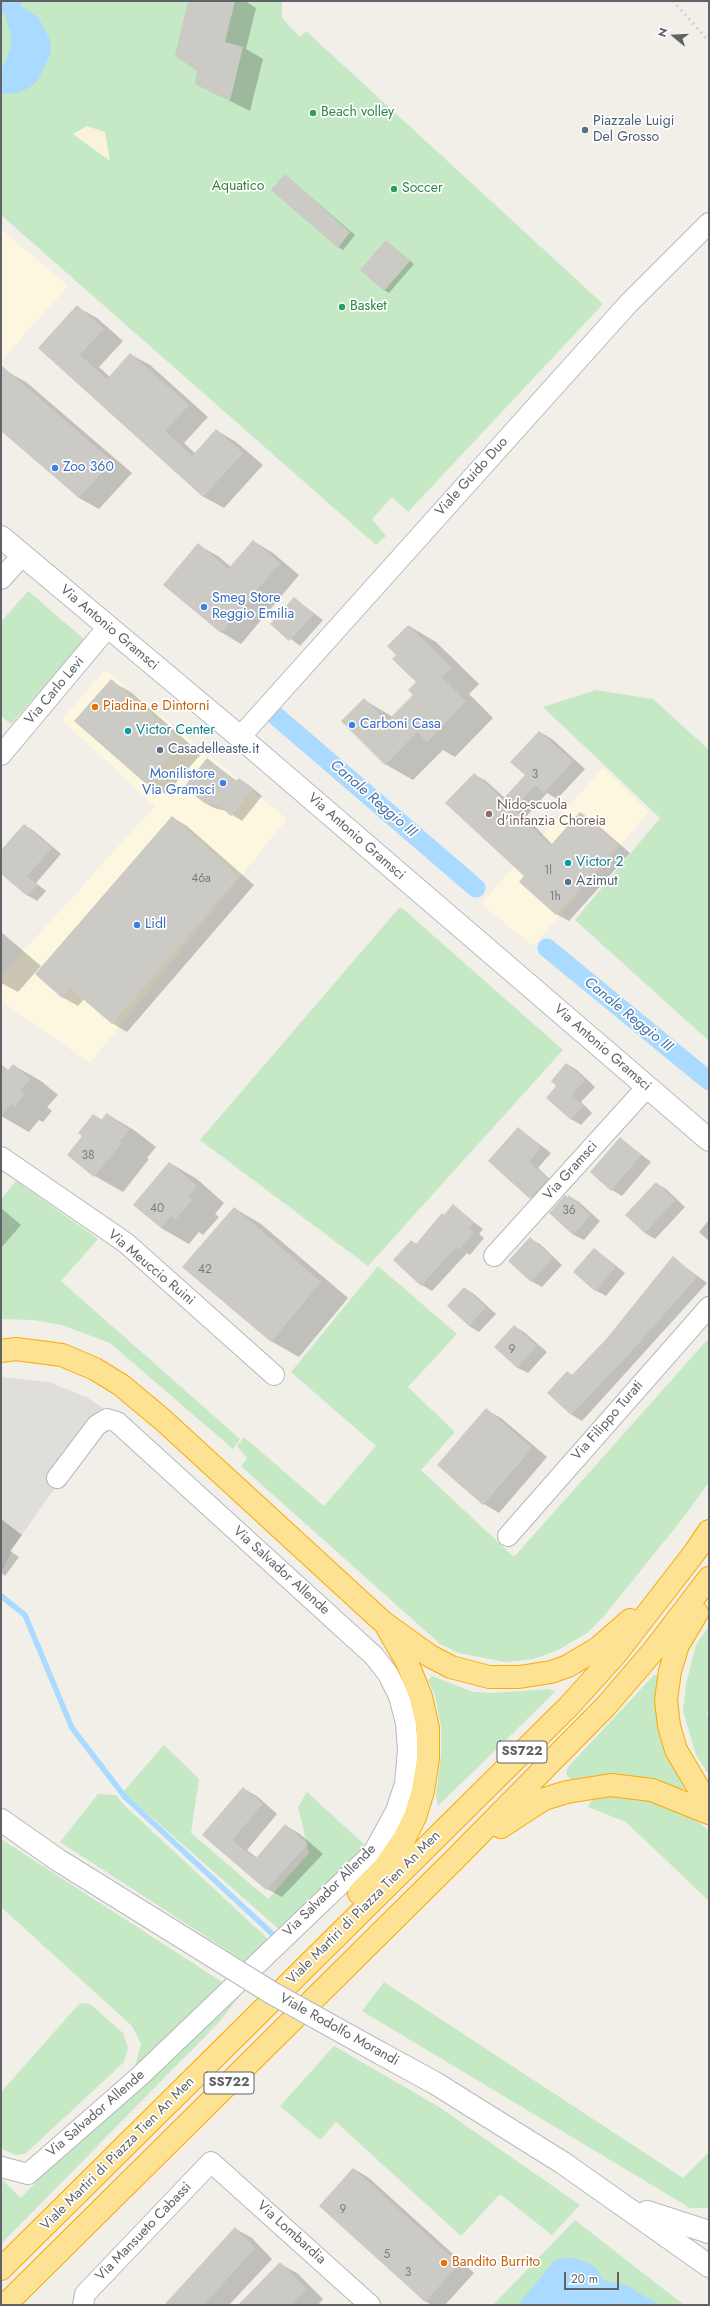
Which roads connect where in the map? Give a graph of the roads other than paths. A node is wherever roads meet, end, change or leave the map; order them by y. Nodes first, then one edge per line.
1 (709, 223) edge
2 (1, 537) edge
3 (22, 556) junction
4 (1, 579) edge
5 (108, 627) junction
6 (240, 737) junction
7 (1, 755) edge
8 (647, 1087) junction
9 (709, 1140) edge
10 (1, 1157) edge
11 (494, 1256) dead end
12 (709, 1307) edge
13 (1, 1351) edge
14 (274, 1375) dead end
15 (57, 1478) dead end
16 (709, 1531) edge
17 (508, 1536) dead end
18 (709, 1578) edge
19 (709, 1587) edge
20 (662, 1594) junction
21 (384, 1623) junction
22 (709, 1806) edge
23 (709, 1813) edge
24 (1, 1820) edge
25 (453, 1862) junction
26 (316, 1956) junction
27 (211, 2162) joint
28 (1, 2168) edge
29 (616, 2201) junction
30 (709, 2232) edge
31 (709, 2266) edge
32 (1, 2269) edge
33 (5, 2305) edge
34 (83, 2305) edge
35 (370, 2305) edge

1 - 6 street, Viale Guido Duo
2 - 3 street, Via Antonio Gramsci
3 - 4 street
3 - 5 street, Via Antonio Gramsci
5 - 6 street, Via Antonio Gramsci
5 - 7 street, Via Carlo Levi
6 - 8 street, Via Antonio Gramsci
8 - 9 street, Via Antonio Gramsci
8 - 11 street, Via Gramsci
10 - 14 street, Via Meuccio Ruini
12 - 17 street, Via Filippo Turati
13 - 21 highway
15 - 28 street, Via Salvador Allende
16 - 20 highway, Viale Martiri di Piazza Tien An Men / SS722
18 - 25 highway, Viale Martiri di Piazza Tien An Men / SS722
19 - 22 highway
20 - 21 highway
20 - 26 highway, Viale Martiri di Piazza Tien An Men / SS722
21 - 26 highway
23 - 25 highway
24 - 29 street, Viale Rodolfo Morandi, bridge
25 - 33 highway, Viale Martiri di Piazza Tien An Men / SS722
26 - 32 highway, Viale Martiri di Piazza Tien An Men / SS722
27 - 34 street, Via Mansueto Cabassi
27 - 35 street, Via Lombardia
29 - 30 street, Viale Rodolfo Morandi
29 - 31 street, Viale Rodolfo Morandi

